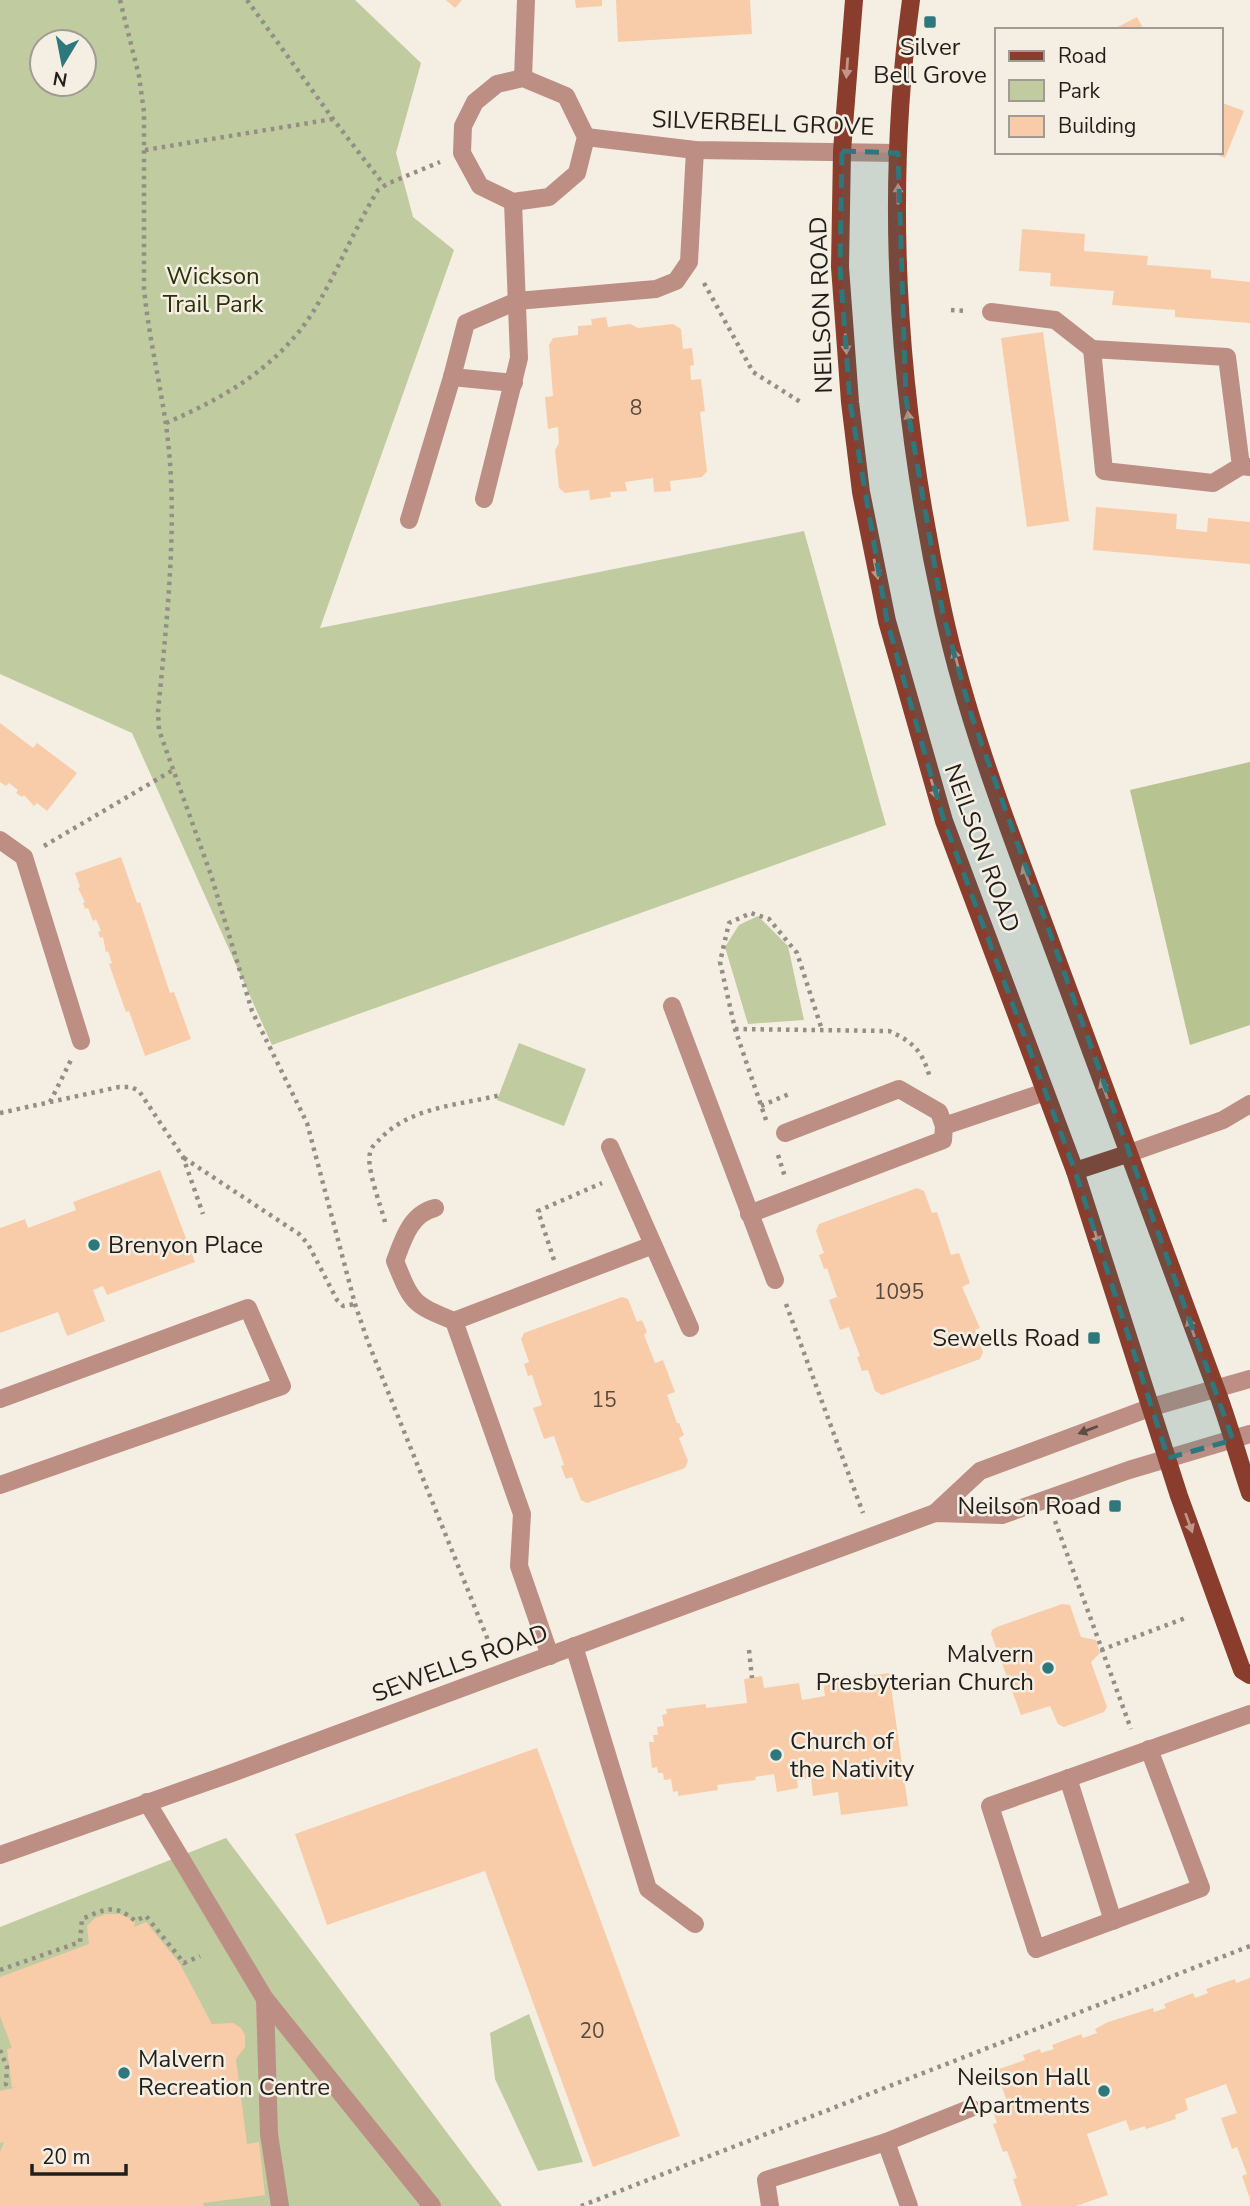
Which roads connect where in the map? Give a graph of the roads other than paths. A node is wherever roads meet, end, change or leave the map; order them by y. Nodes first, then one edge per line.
1 (526, 0) edge
2 (854, 0) edge
3 (911, 0) edge
4 (523, 78) junction
5 (586, 137) junction
6 (695, 150) junction
7 (842, 151) junction
8 (898, 152) junction
9 (513, 202) junction
10 (517, 301) junction
11 (991, 312) dead end
12 (1092, 349) junction
13 (452, 377) junction
14 (514, 383) junction
15 (1246, 467) edge
16 (484, 499) dead end
17 (408, 520) dead end
18 (0, 840) edge
19 (672, 1006) dead end
20 (81, 1041) road end
21 (1045, 1092) junction
22 (1250, 1104) edge
23 (942, 1119) junction
24 (776, 1137) road end
25 (610, 1147) dead end
26 (1127, 1153) junction
27 (1075, 1171) junction
28 (435, 1208) dead end
29 (750, 1214) junction
30 (653, 1245) junction
31 (775, 1280) dead end
32 (454, 1321) junction
33 (690, 1328) dead end
34 (1250, 1379) edge
35 (1216, 1390) junction
36 (0, 1399) edge
37 (1152, 1407) junction
38 (1242, 1437) edge
39 (1168, 1458) junction
40 (0, 1485) edge
41 (1250, 1493) edge
42 (935, 1513) junction
43 (574, 1646) junction
44 (550, 1656) junction
45 (1250, 1675) edge
46 (1250, 1714) edge
47 (1145, 1751) junction
48 (1068, 1779) junction
49 (147, 1802) junction
50 (0, 1855) edge
51 (1113, 1921) junction
52 (695, 1924) dead end
53 (265, 1999) junction
54 (971, 2108) dead end
55 (886, 2142) junction
56 (280, 2206) edge
57 (432, 2206) edge
58 (770, 2206) edge
59 (909, 2206) edge

1 - 4 street
2 -> 7 main road, NEILSON ROAD
3 - 8 main road, NEILSON ROAD
4 - 5 street
4 - 9 street
5 - 6 street, SILVERBELL GROVE
5 - 9 street
6 - 7 street, SILVERBELL GROVE
6 - 10 street
7 - 8 street, SILVERBELL GROVE
7 -> 21 main road, NEILSON ROAD
26 -> 8 main road, NEILSON ROAD
9 - 10 street
10 - 13 street
10 - 14 street
11 - 12 street
12 - 15 street
12 - 15 street
13 - 14 street
13 - 17 street
14 - 16 street
18 - 20 street
19 - 29 street
21 - 23 street
21 - 27 main road, NEILSON ROAD
22 - 26 street
23 - 24 street
23 - 29 street
25 - 30 street
26 - 27 main road
35 -> 26 main road, NEILSON ROAD
27 -> 37 main road, NEILSON ROAD
28 - 32 street
29 - 31 street
30 - 32 street
30 - 33 street
32 - 44 street
34 - 35 street, SEWELLS ROAD
35 - 37 street, SEWELLS ROAD
35 - 38 main road, NEILSON ROAD
36 - 40 street
37 - 39 main road, NEILSON ROAD
37 -> 42 street, SEWELLS ROAD
38 - 39 street, SEWELLS ROAD
38 - 41 main road, NEILSON ROAD
39 - 42 street, SEWELLS ROAD
39 -> 45 main road, NEILSON ROAD
42 - 43 street, SEWELLS ROAD
43 - 44 street, SEWELLS ROAD
43 - 52 street
44 - 49 street, SEWELLS ROAD
46 - 47 street
47 - 48 street
47 - 51 street
48 - 51 street
48 - 51 street
49 - 50 street, SEWELLS ROAD
49 - 53 street
53 - 56 street
53 - 57 street
54 - 55 street
55 - 58 street
55 - 59 street

